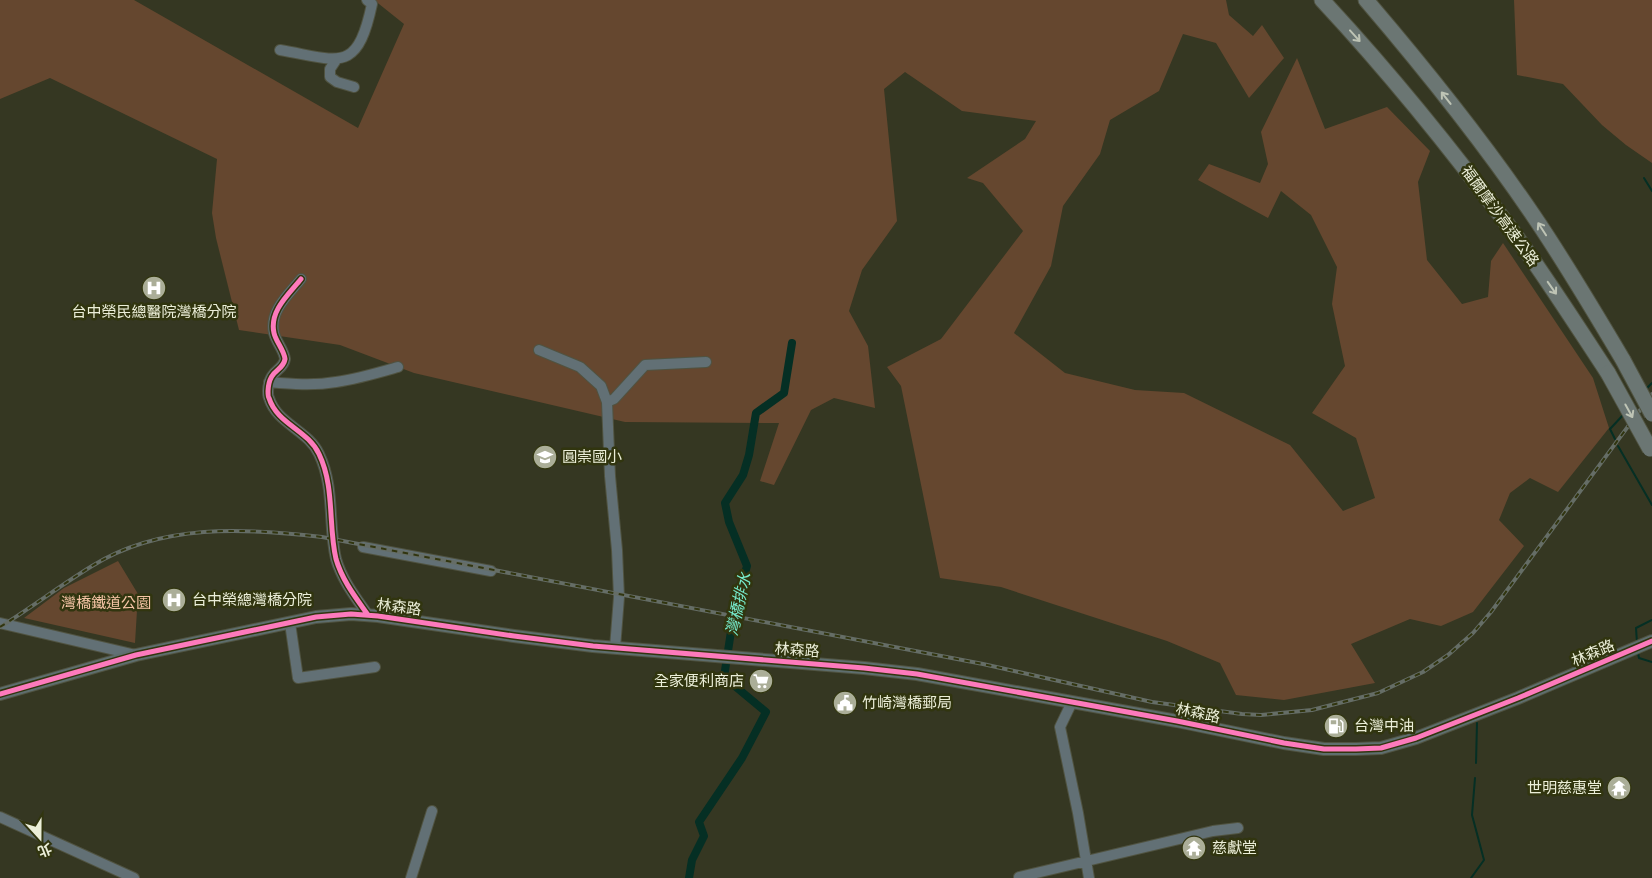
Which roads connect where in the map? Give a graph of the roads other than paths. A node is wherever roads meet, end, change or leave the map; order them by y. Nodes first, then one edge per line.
1 (367, 0) edge
2 (1322, 0) edge
3 (1366, 0) edge
4 (280, 50) dead end
5 (336, 60) junction
6 (354, 87) dead end
7 (301, 279) dead end
8 (539, 350) dead end
9 (706, 362) dead end
10 (398, 367) dead end
11 (268, 382) junction
12 (607, 402) junction
13 (1652, 414) edge
14 (1651, 450) edge
15 (363, 547) dead end
16 (491, 571) dead end
17 (368, 615) junction
18 (0, 623) edge
19 (290, 623) junction
20 (1642, 645) edge
21 (615, 648) junction
22 (136, 655) junction
23 (375, 667) dead end
24 (0, 694) edge
25 (1072, 702) junction
26 (432, 811) dead end
27 (0, 817) edge
28 (1238, 828) dead end
29 (1086, 862) junction
30 (1019, 877) dead end
31 (134, 878) edge
32 (411, 878) edge
33 (1089, 878) edge

1 - 5 street
2 -> 14 highway, 福爾摩沙高速公路, bridge
13 -> 3 highway, 福爾摩沙高速公路, bridge
4 - 5 street
5 - 6 street
7 - 11 street
8 - 12 street
9 - 12 street
10 - 11 street
11 - 17 street
12 - 21 street
15 - 16 street
17 - 19 main road, 林森路
17 - 21 main road, 林森路
18 - 22 street
19 - 22 main road, 林森路
19 - 23 street
20 - 25 main road, 林森路
21 - 25 main road, 林森路
22 - 24 main road, 林森路
25 - 29 street
26 - 32 street
27 - 31 street
28 - 29 street
29 - 30 street
29 - 33 street

